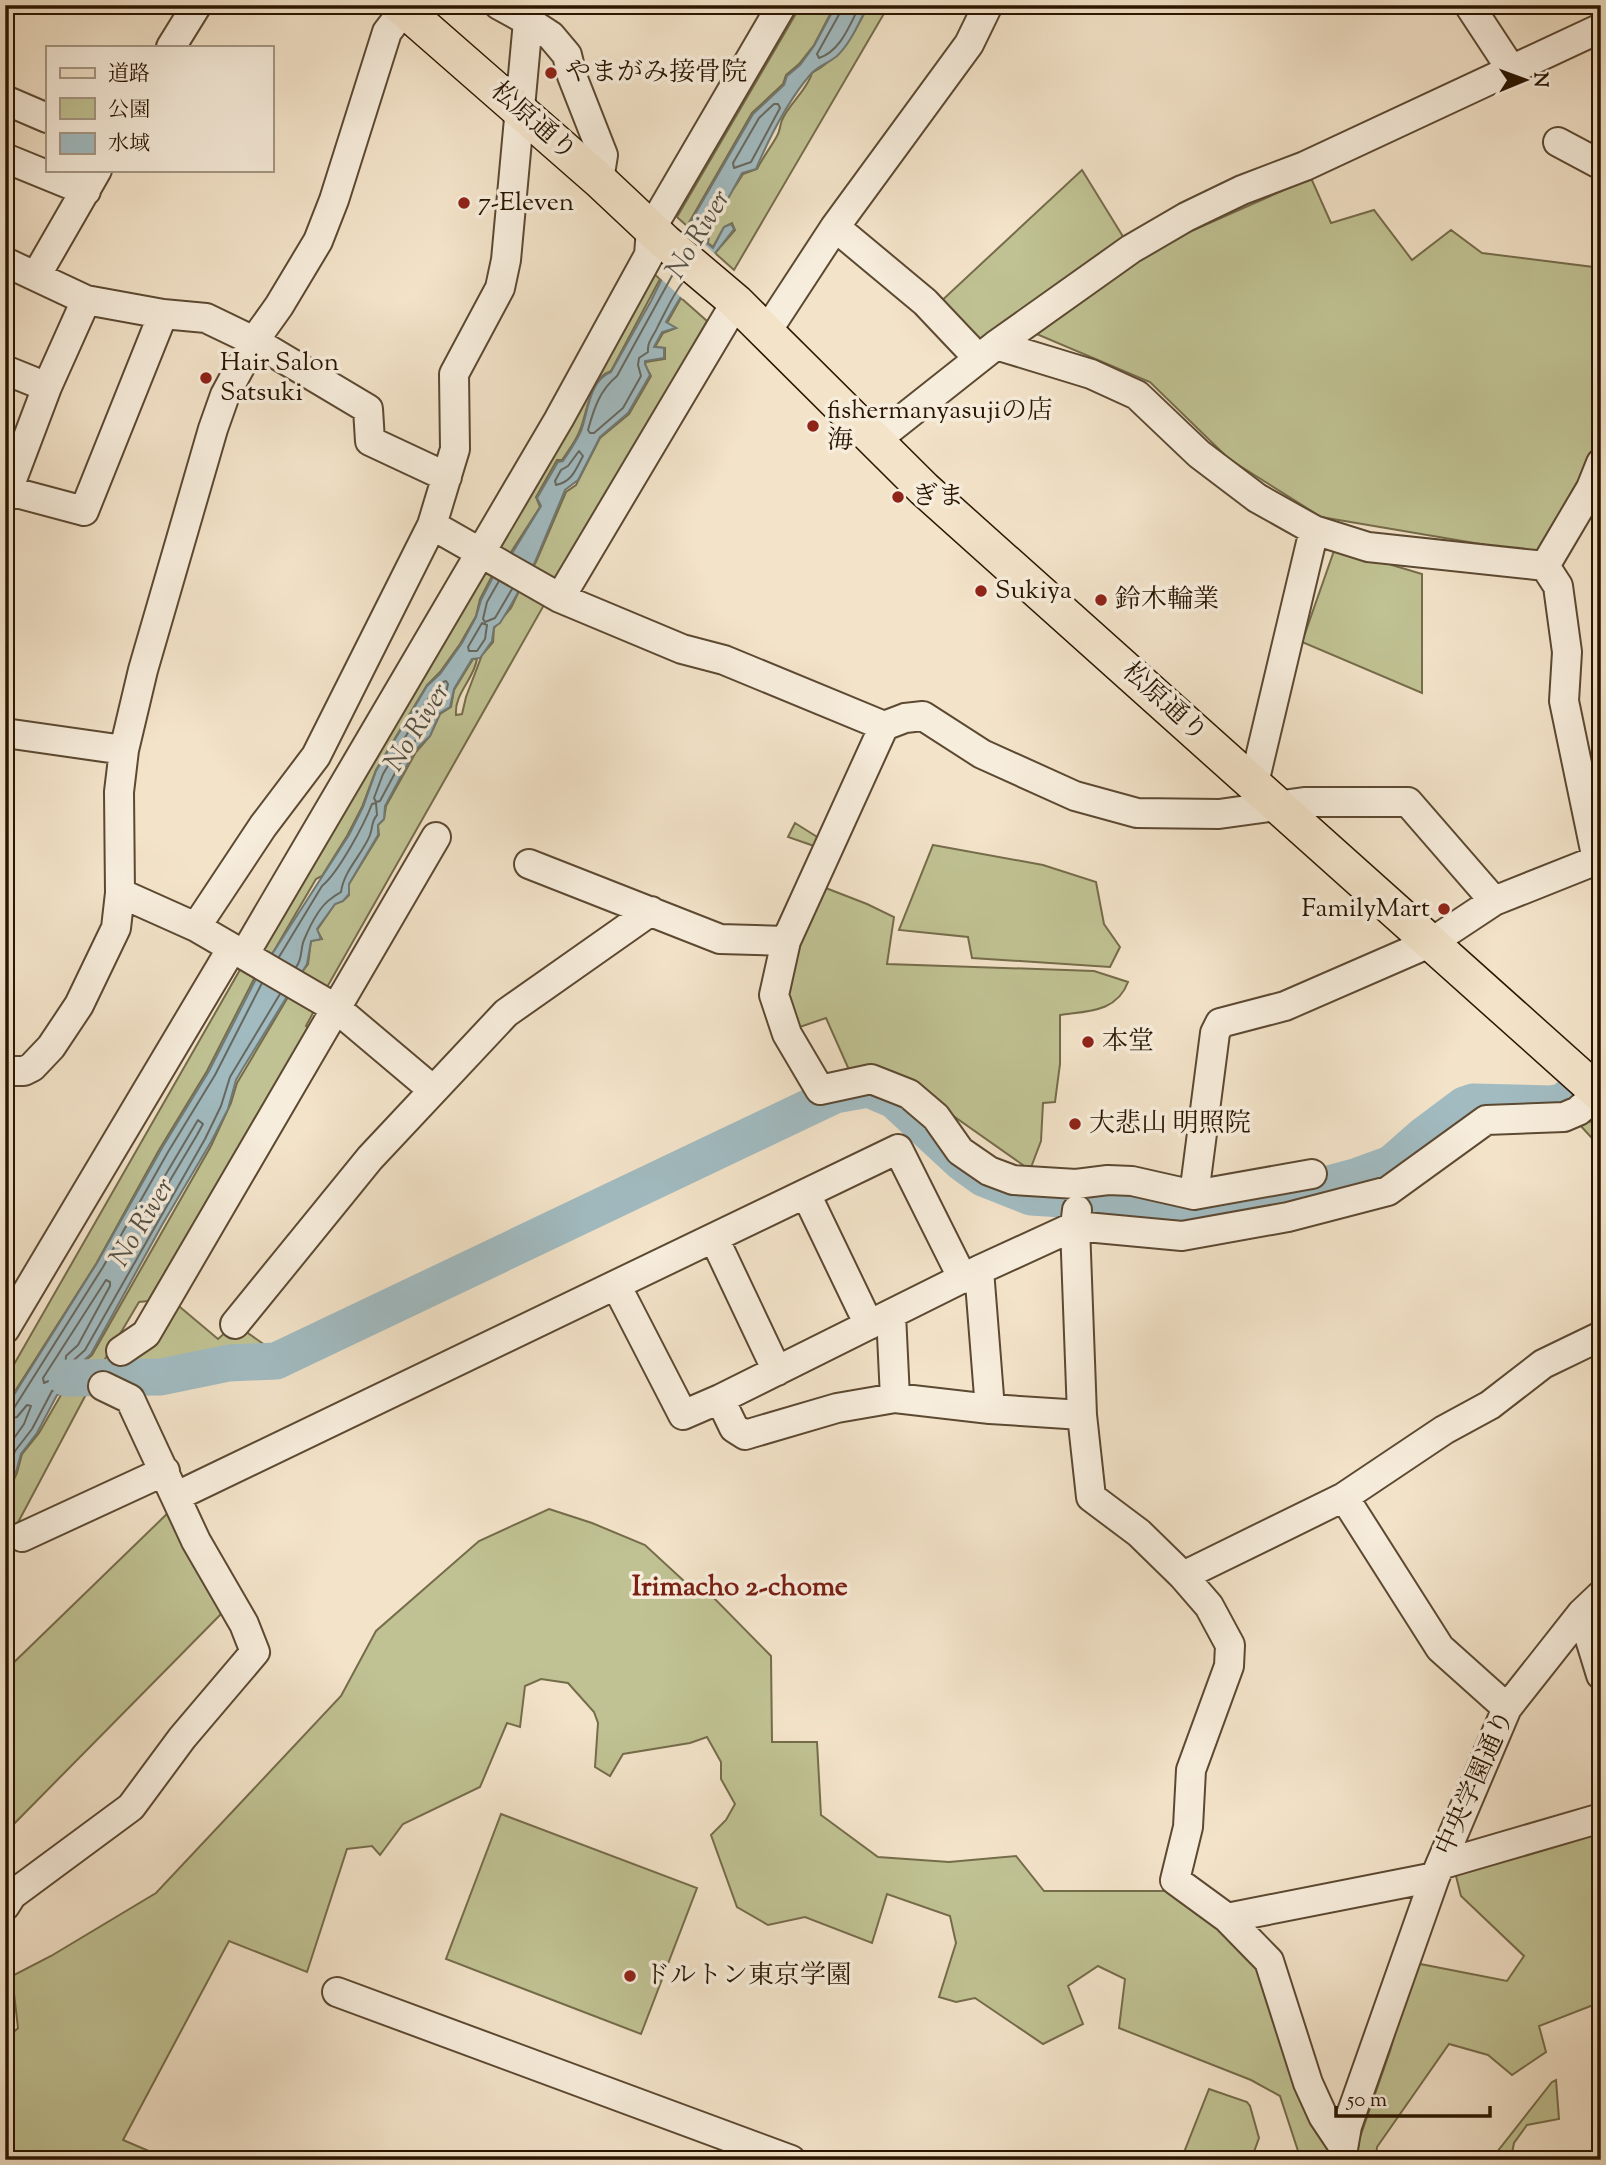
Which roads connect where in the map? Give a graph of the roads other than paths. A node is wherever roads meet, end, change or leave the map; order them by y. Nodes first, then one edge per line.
1 (197, 5) edge
2 (499, 5) edge
3 (782, 5) edge
4 (988, 5) edge
5 (1469, 5) edge
6 (401, 8) edge
7 (526, 13) edge
8 (1601, 28) edge
9 (172, 46) edge
10 (1511, 69) junction
11 (5, 100) edge
12 (520, 110) junction
13 (46, 118) edge
14 (1558, 142) dead end
15 (5, 158) edge
16 (1601, 165) edge
17 (46, 168) edge
18 (60, 172) edge
19 (92, 180) edge
20 (599, 180) junction
21 (835, 227) junction
22 (658, 235) junction
23 (5, 262) edge
24 (36, 276) junction
25 (732, 298) junction
26 (86, 300) junction
27 (163, 314) junction
28 (767, 331) junction
29 (254, 341) junction
30 (987, 351) junction
31 (5, 370) edge
32 (47, 387) junction
33 (876, 440) junction
34 (447, 477) junction
35 (1598, 481) edge
36 (7, 495) edge
37 (432, 525) junction
38 (1314, 530) junction
39 (483, 554) junction
40 (1545, 566) junction
41 (557, 597) junction
42 (884, 726) junction
43 (5, 733) edge
44 (124, 751) junction
45 (1589, 764) edge
46 (1267, 794) junction
47 (436, 837) dead end
48 (529, 864) dead end
49 (1599, 865) edge
50 (120, 893) junction
51 (1494, 901) junction
52 (651, 911) junction
53 (196, 927) junction
54 (786, 941) junction
55 (1432, 942) junction
56 (241, 953) junction
57 (329, 1005) junction
58 (5, 1071) edge
59 (433, 1090) junction
60 (1600, 1094) edge
61 (1312, 1174) dead end
62 (806, 1194) junction
63 (1194, 1195) junction
64 (1076, 1203) junction
65 (714, 1238) junction
66 (971, 1275) junction
67 (616, 1285) junction
68 (880, 1320) junction
69 (235, 1324) dead end
70 (5, 1329) edge
71 (1601, 1336) edge
72 (121, 1351) dead end
73 (777, 1371) junction
74 (103, 1387) dead end
75 (895, 1398) junction
76 (720, 1399) junction
77 (990, 1409) junction
78 (1082, 1415) junction
79 (164, 1471) junction
80 (177, 1496) junction
81 (1343, 1497) junction
82 (22, 1537) dead end
83 (1183, 1576) junction
84 (1591, 1604) edge
85 (1601, 1675) edge
86 (1507, 1708) junction
87 (1601, 1818) edge
88 (1437, 1871) junction
89 (5, 1906) edge
90 (1227, 1918) junction
91 (337, 1992) dead end
92 (1342, 2153) edge
93 (792, 2160) edge

1 - 9 street
2 - 7 street
3 - 22 street
4 - 21 street
5 - 10 street
6 - 12 main road, 松原通り
6 - 29 street
7 - 12 street
7 - 20 street
8 - 10 street
10 - 30 street
11 - 13 street
12 - 20 main road, 松原通り
12 - 34 street
14 - 16 street
15 - 17 street
18 - 19 street
19 - 24 street
20 - 22 main road, 松原通り
21 - 28 street
21 - 30 street
22 - 25 main road, 松原通り
22 - 39 street
23 - 24 street
24 - 26 street
25 - 28 main road, 松原通り
25 - 41 street
26 - 27 street
26 - 32 street
27 - 29 street
27 - 36 street
28 - 33 main road, 松原通り
29 - 34 street
29 - 44 street
30 - 33 street
30 - 38 street
31 - 32 street
32 - 36 street
33 - 46 main road, 松原通り
34 - 37 street
35 - 40 street
37 - 39 street
37 - 53 street
38 - 40 street
38 - 46 street
39 - 41 street
39 - 56 street
40 - 45 street
41 - 42 street
42 - 46 street
42 - 54 street
43 - 44 street
44 - 50 street
45 - 49 street
46 - 51 street
46 - 55 main road, 松原通り
47 - 57 street
48 - 52 street
49 - 51 street
50 - 53 street
50 - 58 street
51 - 55 street
52 - 54 street
52 - 59 street
53 - 56 street
54 - 64 street
55 - 60 main road, 松原通り
55 - 63 street
56 - 57 street
56 - 70 street
57 - 59 street
57 - 72 street
59 - 69 street
60 - 64 street
61 - 63 street
62 - 65 street
62 - 66 street
62 - 68 street
63 - 64 street
64 - 66 street
64 - 78 street
65 - 67 street
65 - 73 street
66 - 68 street
66 - 77 street
67 - 76 street
67 - 80 street
68 - 73 street
68 - 75 street
71 - 81 street
73 - 76 street
74 - 79 street
75 - 76 street
75 - 77 street
77 - 78 street
78 - 83 street
79 - 80 street
79 - 82 street
80 - 89 street
81 - 83 street
81 - 86 street
83 - 90 street
84 - 85 street
84 - 86 street, 中央学園通り
86 - 88 street, 中央学園通り
87 - 88 street
88 - 90 street
88 - 92 street, 中央学園通り
90 - 92 street
91 - 93 street

